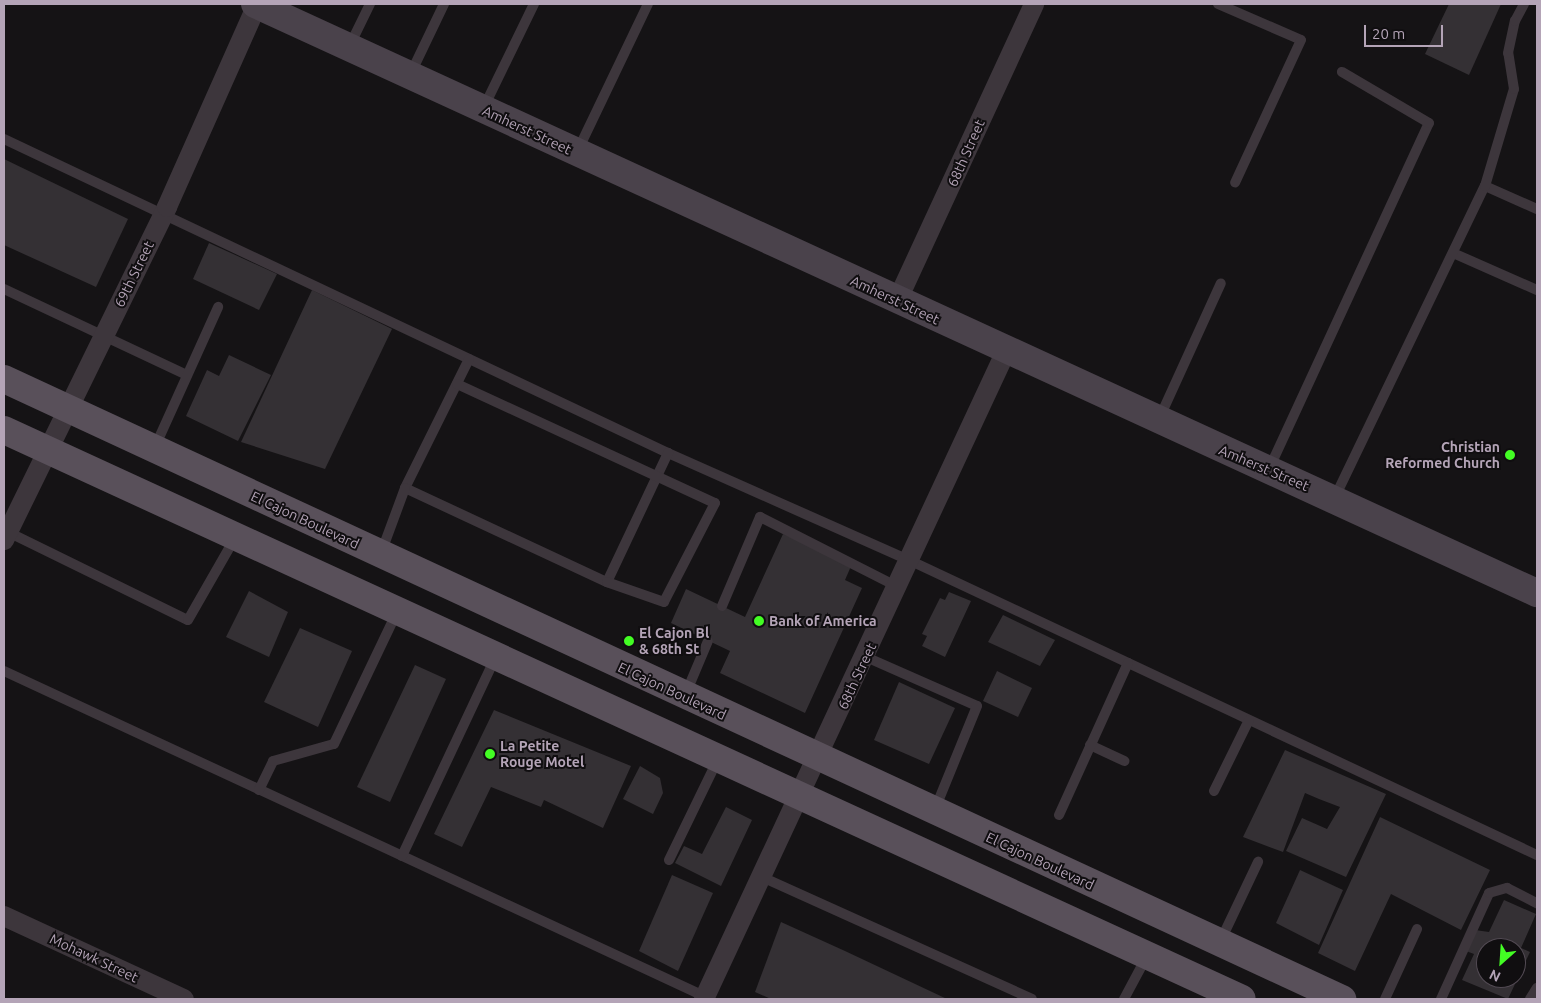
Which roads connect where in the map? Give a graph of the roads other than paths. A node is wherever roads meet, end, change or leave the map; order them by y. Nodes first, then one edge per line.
1 (256, 4) edge
2 (370, 4) edge
3 (444, 4) edge
4 (534, 4) edge
5 (648, 4) edge
6 (1034, 4) edge
7 (1218, 4) edge
8 (1524, 4) edge
9 (290, 11) edge
10 (349, 48) junction
11 (1342, 72) dead end
12 (409, 76) junction
13 (483, 110) junction
14 (4, 139) edge
15 (576, 153) junction
16 (1235, 183) dead end
17 (1485, 186) junction
18 (1537, 209) edge
19 (164, 214) junction
20 (1453, 253) junction
21 (1222, 283) dead end
22 (4, 289) edge
23 (1537, 290) edge
24 (897, 301) junction
25 (218, 307) dead end
26 (104, 335) junction
27 (1006, 351) junction
28 (469, 359) junction
29 (187, 375) junction
30 (4, 379) edge
31 (457, 384) junction
32 (66, 409) junction
33 (1158, 422) junction
34 (4, 430) edge
35 (153, 449) junction
36 (46, 450) junction
37 (668, 453) junction
38 (1268, 470) junction
39 (657, 476) junction
40 (405, 488) junction
41 (1335, 497) junction
42 (6, 536) edge
43 (235, 538) junction
44 (380, 555) junction
45 (911, 561) junction
46 (607, 582) junction
47 (899, 587) junction
48 (1537, 593) edge
49 (722, 606) dead end
50 (397, 612) junction
51 (708, 641) dead end
52 (866, 657) junction
53 (495, 658) junction
54 (1128, 663) junction
55 (4, 671) edge
56 (684, 697) junction
57 (1248, 720) junction
58 (1090, 745) junction
59 (818, 759) junction
60 (717, 760) junction
61 (1125, 761) dead end
62 (259, 790) junction
63 (1214, 791) dead end
64 (799, 799) junction
65 (933, 812) junction
66 (1059, 815) dead end
67 (1537, 855) edge
68 (402, 856) junction
69 (669, 860) dead end
70 (1258, 862) dead end
71 (762, 876) junction
72 (1537, 903) edge
73 (4, 916) edge
74 (1417, 929) dead end
75 (1220, 943) junction
76 (1146, 956) junction
77 (1537, 988) edge
78 (707, 998) edge
79 (184, 999) edge
80 (1032, 999) edge
81 (1124, 999) edge
82 (1242, 999) edge
83 (1342, 999) edge
84 (1385, 999) edge
85 (1441, 999) edge
86 (1530, 999) edge

1 - 9 street, Amherst Street
1 - 19 street, 69th Street
2 - 10 lane
3 - 12 lane
4 - 13 lane
5 - 15 lane
6 - 24 street, 68th Street
7 - 16 lane
8 - 17 lane
9 - 10 street, Amherst Street
10 - 12 street, Amherst Street
11 - 38 lane
12 - 13 street, Amherst Street
13 - 15 street, Amherst Street
14 - 19 lane
15 - 24 street, Amherst Street
17 - 18 lane
17 - 20 lane
19 - 26 street, 69th Street
19 - 28 lane
20 - 23 lane
20 - 41 lane
21 - 33 lane
22 - 26 lane
24 - 27 street, Amherst Street
25 - 29 lane
26 - 29 lane
26 - 32 street, 69th Street
27 - 33 street, Amherst Street
27 - 45 street, 68th Street
28 - 31 lane
28 - 37 lane
29 - 35 lane
30 - 32 main road, El Cajon Boulevard
31 - 39 lane
31 - 40 lane
32 - 35 main road, El Cajon Boulevard
32 - 36 street, 69th Street
33 - 38 street, Amherst Street
34 - 36 main road
35 - 44 main road, El Cajon Boulevard
36 - 42 street, 69th Street
36 - 43 main road
37 - 39 lane
37 - 45 lane
38 - 41 street, Amherst Street
39 - 46 lane
39 - 46 lane
40 - 44 lane
40 - 46 lane
41 - 48 street, Amherst Street
42 - 43 lane
43 - 50 main road
44 - 56 main road, El Cajon Boulevard
45 - 47 street, 68th Street
45 - 54 lane
47 - 49 lane
47 - 52 street, 68th Street
50 - 53 main road
50 - 62 lane
51 - 56 lane
52 - 59 street, 68th Street
52 - 65 lane
53 - 60 main road
53 - 68 lane
54 - 57 lane
54 - 58 lane
55 - 62 lane
56 - 59 main road, El Cajon Boulevard
57 - 63 lane
57 - 67 lane
58 - 61 lane
58 - 66 lane
59 - 64 street, 68th Street
59 - 65 main road, El Cajon Boulevard
60 - 64 main road
60 - 69 lane
62 - 68 lane
64 - 71 street, 68th Street
64 - 76 main road
65 - 75 main road, El Cajon Boulevard
68 - 78 lane
70 - 75 lane
71 - 78 street, 68th Street
71 - 80 lane
72 - 85 lane
73 - 79 street, Mohawk Street
74 - 84 lane
75 - 83 main road, El Cajon Boulevard
76 - 81 lane
76 - 82 main road
77 - 86 lane

